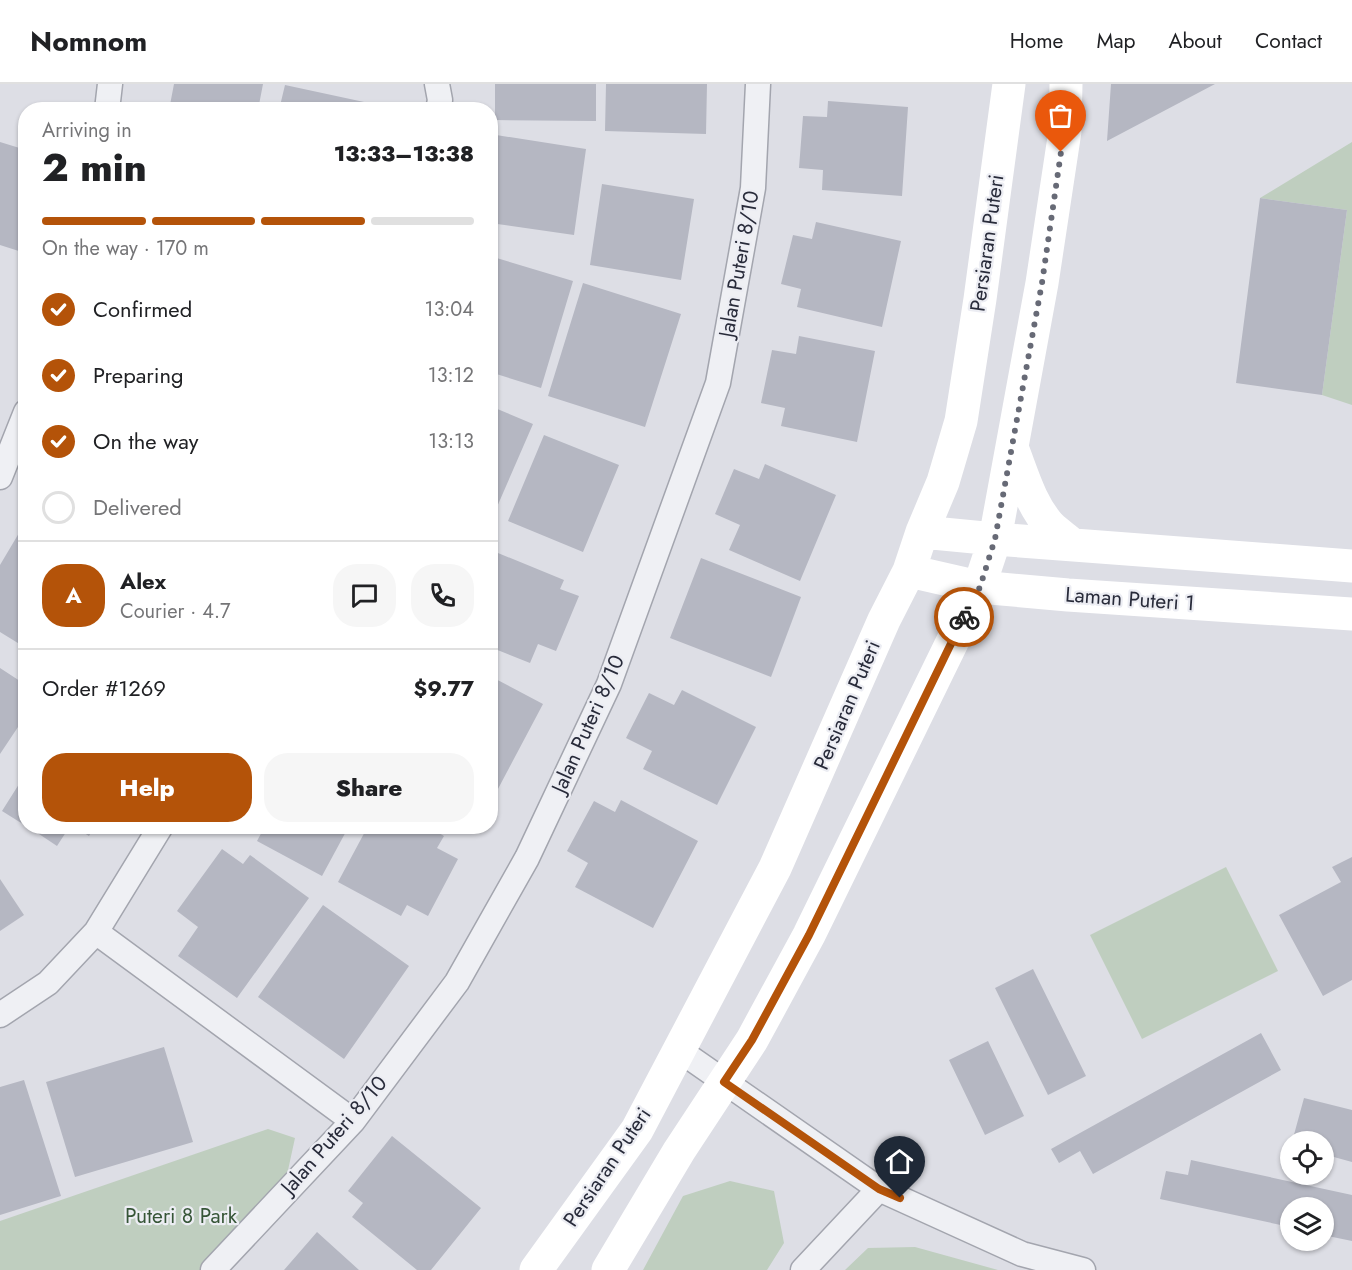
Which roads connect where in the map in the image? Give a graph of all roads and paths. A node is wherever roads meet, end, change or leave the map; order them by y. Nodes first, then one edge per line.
1 (110, 84) edge
2 (437, 84) edge
3 (758, 84) edge
4 (1009, 84) edge
5 (1066, 84) edge
6 (108, 102) edge
7 (440, 102) edge
8 (18, 432) edge
9 (1012, 448) junction
10 (0, 477) edge
11 (922, 532) junction
12 (995, 539) junction
13 (1072, 544) junction
14 (1352, 566) edge
15 (909, 571) junction
16 (980, 587) junction
17 (1352, 614) edge
18 (156, 834) edge
19 (96, 932) junction
20 (0, 1015) edge
21 (679, 1050) junction
22 (724, 1082) junction
23 (352, 1120) junction
24 (879, 1189) junction
25 (213, 1270) edge
26 (537, 1270) edge
27 (608, 1270) edge
28 (803, 1270) edge
29 (1083, 1270) edge

1 - 6 street
2 - 7 street
3 - 23 street, Jalan Puteri 8/10
4 - 11 main road, Persiaran Puteri
5 - 9 main road
8 - 10 street
9 - 12 main road
9 - 13 main road
11 - 12 main road
11 - 15 main road, Persiaran Puteri
12 - 13 main road
12 - 16 main road
13 - 14 main road
15 - 16 main road, Laman Puteri 1
15 - 21 main road, Persiaran Puteri
16 - 17 main road, Laman Puteri 1
16 - 22 main road
18 - 19 street
19 - 20 street
19 - 23 street
21 - 22 street
21 - 26 main road, Persiaran Puteri
22 - 24 street
22 - 27 main road
23 - 25 street, Jalan Puteri 8/10
24 - 28 street
24 - 29 street

